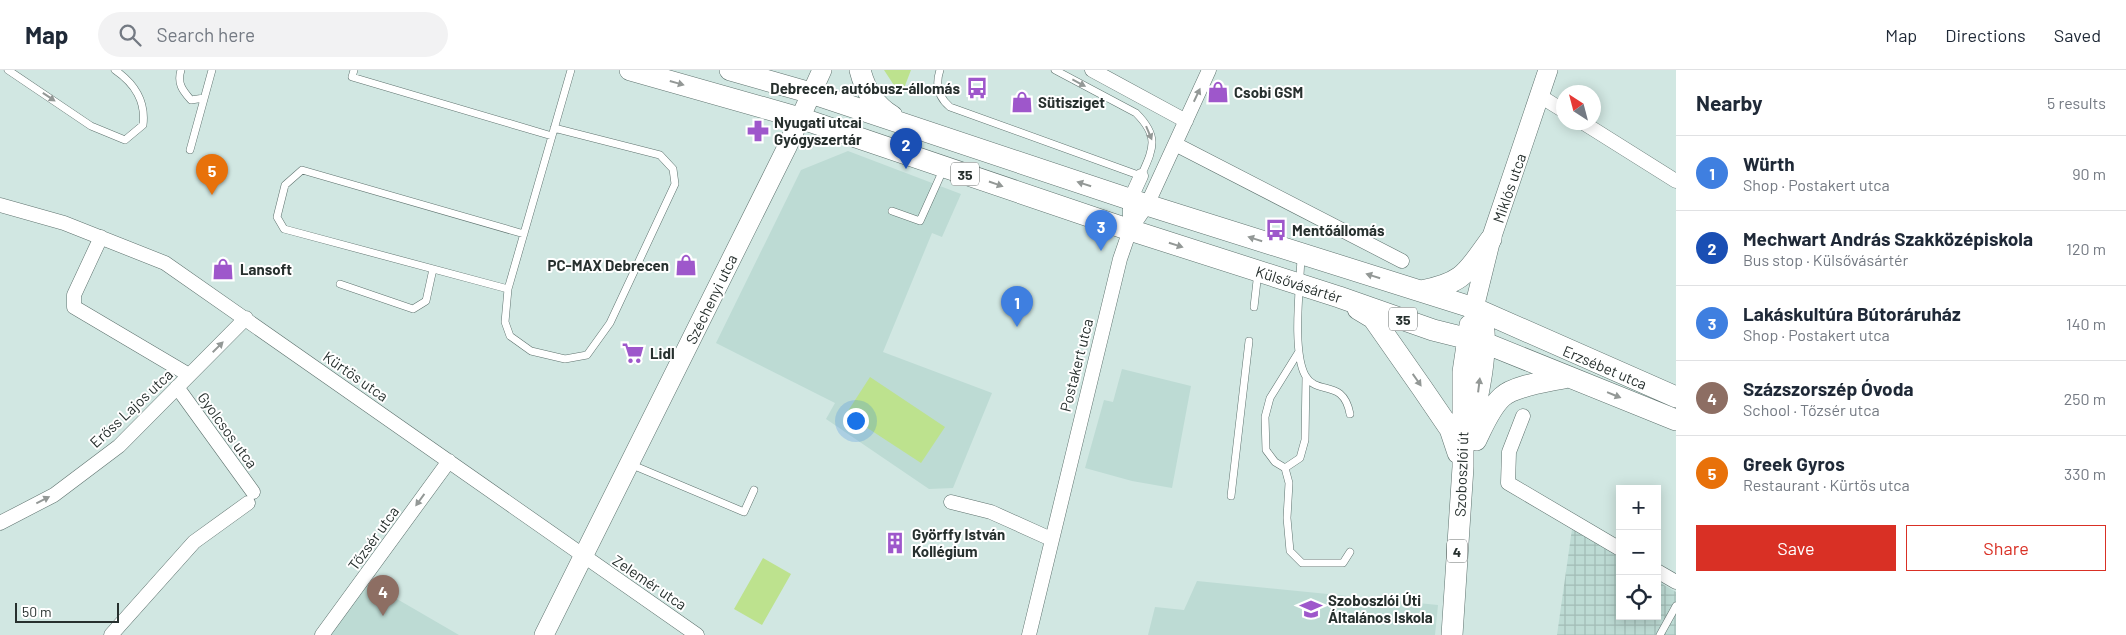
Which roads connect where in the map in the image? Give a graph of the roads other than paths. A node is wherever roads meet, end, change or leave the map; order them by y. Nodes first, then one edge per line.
1 (8, 70) edge
2 (115, 70) edge
3 (172, 70) edge
4 (212, 70) edge
5 (354, 70) edge
6 (571, 70) edge
7 (630, 70) edge
8 (730, 70) edge
9 (822, 70) edge
10 (860, 70) edge
11 (940, 70) edge
12 (1055, 70) edge
13 (1092, 70) edge
14 (1209, 70) edge
15 (1548, 70) edge
16 (180, 73) edge
17 (812, 93) junction
18 (1540, 96) junction
19 (204, 98) junction
20 (1556, 106) edge
21 (800, 118) junction
22 (1186, 121) junction
23 (908, 125) junction
24 (554, 128) junction
25 (1595, 130) edge
26 (552, 136) junction
27 (1175, 144) junction
28 (190, 150) dead end
29 (944, 167) junction
30 (1138, 170) junction
31 (1674, 177) edge
32 (1139, 202) junction
33 (0, 205) edge
34 (892, 211) dead end
35 (1130, 230) junction
36 (524, 234) junction
37 (101, 237) junction
38 (1492, 239) junction
39 (1302, 253) junction
40 (1402, 261) dead end
41 (434, 269) junction
42 (1258, 271) junction
43 (340, 284) dead end
44 (1300, 284) junction
45 (508, 289) junction
46 (1419, 292) junction
47 (1339, 297) junction
48 (1254, 307) dead end
49 (1474, 308) junction
50 (246, 318) junction
51 (1534, 336) junction
52 (1476, 341) junction
53 (1249, 342) dead end
54 (1298, 353) junction
55 (189, 376) junction
56 (1306, 377) junction
57 (1568, 377) junction
58 (177, 388) junction
59 (1676, 397) edge
60 (1350, 414) dead end
61 (1523, 416) dead end
62 (1676, 420) edge
63 (449, 461) junction
64 (630, 464) junction
65 (1463, 467) junction
66 (1285, 468) junction
67 (754, 490) dead end
68 (1231, 496) dead end
69 (951, 502) dead end
70 (0, 523) edge
71 (1050, 539) junction
72 (1616, 547) edge
73 (1350, 552) dead end
74 (584, 556) junction
75 (1661, 573) edge
76 (1676, 582) edge
77 (1676, 606) edge
78 (111, 635) edge
79 (322, 635) edge
80 (544, 635) edge
81 (697, 635) edge
82 (1028, 635) edge
83 (1452, 635) edge
84 (1660, 635) edge

1 -> 2 lane
3 - 16 lane
4 - 19 lane
5 - 26 lane
6 - 24 lane
7 -> 21 main road, 35
8 - 17 main road, 35
9 - 17 street, Széchenyi utca
10 - 23 main road
11 - 30 lane
12 -> 30 lane
13 - 22 street
22 -> 14 street
15 - 18 street, Miklós utca
16 - 19 lane
17 - 21 street, Széchenyi utca
17 - 23 main road, Külsővásártér / 35
18 - 20 street
18 - 38 street, Miklós utca
19 - 28 lane
21 - 29 main road, Külsővásártér / 35
21 - 64 street, Széchenyi utca
22 - 27 street
32 -> 23 main road, Külsővásártér / 35
24 - 26 lane
24 - 45 lane
25 - 31 street
26 - 36 lane
27 - 32 street
27 - 40 street
29 - 34 lane
29 -> 35 main road, Külsővásártér / 35
30 - 32 street
32 - 35 street, Postakert utca
39 -> 32 main road, Külsővásártér / 35
33 - 37 street, Kürtös utca
35 -> 42 main road, Külsővásártér / 35
35 - 71 street, Postakert utca
36 - 41 lane
36 - 45 lane
37 - 50 street, Kürtös utca
37 - 55 street
38 - 46 main road
38 - 49 street, Miklós utca
39 - 44 lane
46 -> 39 main road, Külsővásártér / 35
41 - 43 lane
41 - 45 lane
42 - 44 main road, Külsővásártér / 35
42 - 48 lane
44 - 47 main road, Külsővásártér / 35
44 - 54 lane
46 - 49 main road, Külsővásártér / 35
47 - 52 main road, Külsővásártér / 35
47 -> 65 main road
49 - 51 main road, Erzsébet utca
49 - 52 main road
55 -> 50 street, Erőss Lajos utca
50 - 63 street, Kürtös utca
51 - 52 main road
51 - 59 main road, Erzsébet utca
52 - 57 main road, Külsővásártér
65 -> 52 main road
52 - 65 main road, Szoboszlói út / 4
53 - 68 lane
54 - 56 lane
54 - 66 lane
55 - 58 street, Erőss Lajos utca
56 - 60 lane
56 - 66 lane
57 -> 62 main road, Erzsébet utca
57 - 65 main road, 4
70 -> 58 street, Erőss Lajos utca
58 - 78 street, Gyolcsos utca
61 - 72 street
63 - 74 street, Kürtös utca
63 -> 79 street, Tőzsér utca
64 - 67 lane
64 - 74 street, Széchenyi utca
65 - 83 main road, Szoboszlói út / 4
66 - 73 lane
69 - 71 street
71 - 82 street, Postakert utca
74 - 80 street, Széchenyi utca
74 - 81 street, Zelemér utca
75 - 76 street
77 - 84 lane

